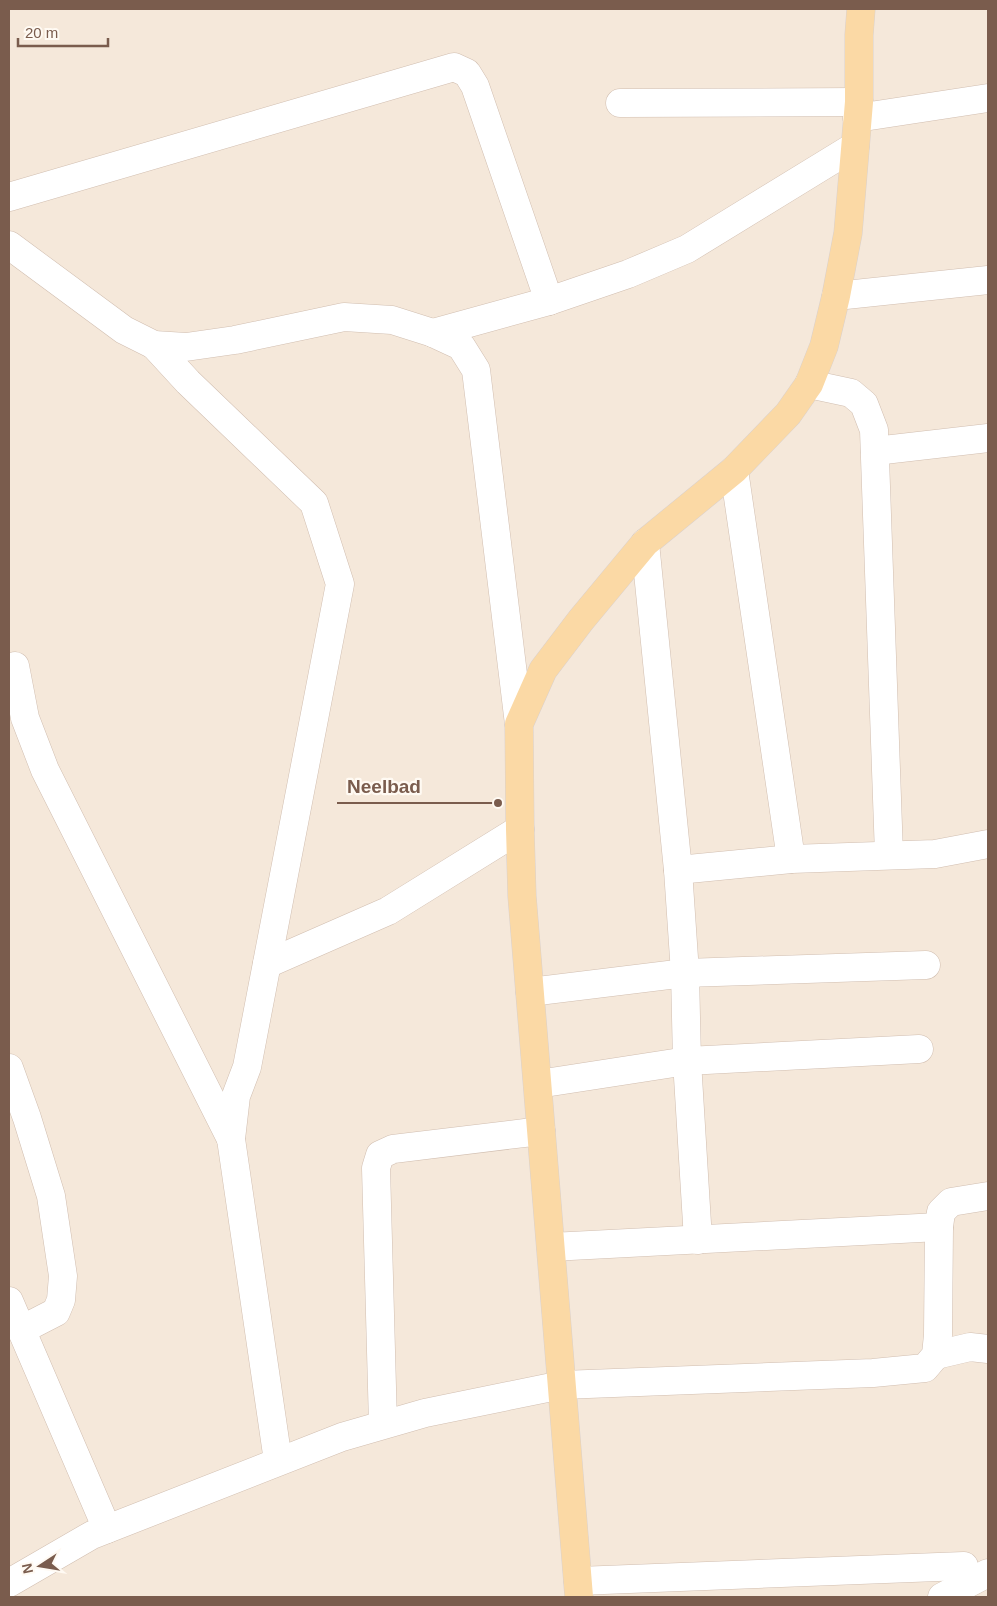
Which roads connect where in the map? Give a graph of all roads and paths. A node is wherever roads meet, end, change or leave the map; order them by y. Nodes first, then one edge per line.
1 (861, 9) edge
2 (988, 98) edge
3 (620, 103) dead end
4 (858, 110) junction
5 (854, 146) junction
6 (9, 197) edge
7 (9, 245) edge
8 (988, 280) edge
9 (836, 296) junction
10 (549, 301) junction
11 (433, 334) junction
12 (154, 345) junction
13 (809, 384) junction
14 (988, 438) edge
15 (875, 451) junction
16 (734, 470) junction
17 (645, 543) junction
18 (15, 666) dead end
19 (519, 724) junction
20 (520, 829) junction
21 (988, 844) edge
22 (889, 856) junction
23 (791, 859) junction
24 (678, 870) junction
25 (267, 964) junction
26 (926, 965) dead end
27 (685, 973) junction
28 (530, 992) junction
29 (919, 1049) dead end
30 (687, 1061) junction
31 (9, 1068) edge
32 (538, 1084) junction
33 (541, 1131) junction
34 (231, 1139) junction
35 (988, 1196) edge
36 (938, 1227) junction
37 (698, 1240) junction
38 (551, 1247) junction
39 (9, 1301) edge
40 (21, 1330) junction
41 (988, 1348) edge
42 (936, 1355) junction
43 (562, 1386) junction
44 (383, 1424) junction
45 (278, 1461) junction
46 (107, 1528) junction
47 (976, 1570) edge
48 (9, 1583) edge
49 (579, 1589) edge
50 (942, 1597) edge

1 - 4 main road
2 - 4 street
3 - 4 street
4 - 5 main road
5 - 9 main road
5 - 10 street
6 - 10 street
7 - 12 street
8 - 9 street
9 - 13 main road
10 - 11 street
11 - 12 street
11 - 19 street
12 - 25 street
13 - 15 street
13 - 16 main road
14 - 15 street
15 - 22 street
16 - 17 main road
16 - 23 street
17 - 19 main road
17 - 24 street
18 - 34 street
19 - 20 main road
20 - 25 street
20 - 28 main road
21 - 22 street
22 - 23 street
23 - 24 street
24 - 27 street
25 - 34 street
26 - 27 street
27 - 28 street
27 - 30 street
28 - 32 main road
29 - 30 street
30 - 32 street
30 - 37 street
31 - 40 street
32 - 33 main road
33 - 38 main road
33 - 44 street
34 - 45 street
35 - 36 street
36 - 37 street
36 - 42 street
37 - 38 street
38 - 43 main road
39 - 40 street
40 - 46 street
41 - 42 street
42 - 43 street
43 - 44 street
43 - 49 main road
44 - 45 street
45 - 46 street
46 - 48 street
47 - 49 street
47 - 50 street

